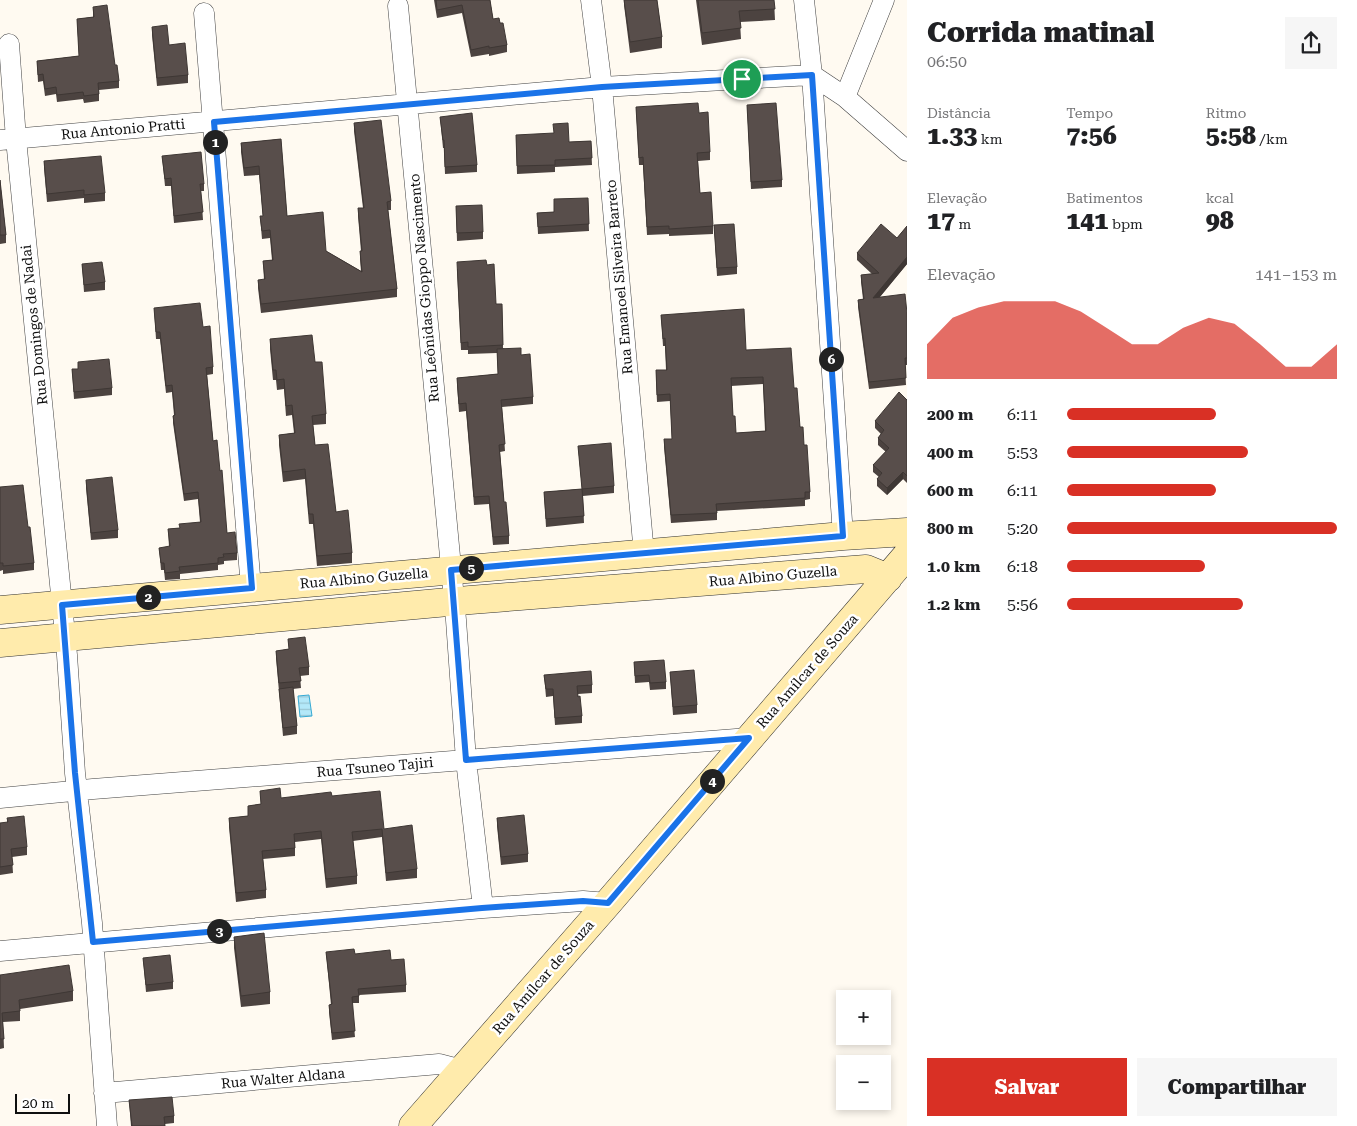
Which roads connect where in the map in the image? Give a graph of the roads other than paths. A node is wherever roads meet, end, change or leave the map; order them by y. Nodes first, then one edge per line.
1 (591, 0) edge
2 (804, 0) edge
3 (884, 0) edge
4 (398, 6) dead end
5 (204, 14) dead end
6 (10, 44) dead end
7 (812, 75) junction
8 (602, 87) junction
9 (845, 97) junction
10 (407, 104) junction
11 (214, 122) junction
12 (8, 139) edge
13 (907, 150) edge
14 (907, 532) edge
15 (843, 536) junction
16 (644, 554) junction
17 (907, 555) edge
18 (451, 570) junction
19 (888, 578) junction
20 (252, 588) junction
21 (454, 602) junction
22 (62, 605) junction
23 (0, 610) edge
24 (65, 636) junction
25 (0, 642) edge
26 (749, 738) junction
27 (466, 760) junction
28 (78, 791) junction
29 (0, 798) edge
30 (608, 903) junction
31 (482, 908) junction
32 (93, 942) junction
33 (0, 951) edge
34 (462, 1070) junction
35 (104, 1093) junction
36 (107, 1126) edge
37 (413, 1126) edge

1 - 8 street, Rua Emanoel Silveira Barreto
2 - 7 street
3 - 9 street
4 - 10 street, Rua Leônidas Gioppo Nascimento
5 - 11 street
6 - 12 street, Rua Domingos de Nadai
7 - 8 street, Rua Antonio Pratti
7 - 9 street
7 - 15 street
8 - 10 street, Rua Antonio Pratti
8 - 16 street, Rua Emanoel Silveira Barreto
9 - 13 street
10 - 11 street, Rua Antonio Pratti
10 - 18 street, Rua Leônidas Gioppo Nascimento
11 - 12 street, Rua Antonio Pratti
11 - 20 street
12 - 22 street, Rua Domingos de Nadai
14 - 15 street, Rua Albino Guzella
15 - 16 street, Rua Albino Guzella
16 - 18 street, Rua Albino Guzella
17 - 19 street, Rua Amílcar de Souza
18 - 20 street, Rua Albino Guzella
18 - 21 street, Rua Leônidas Gioppo Nascimento
19 - 21 street, Rua Albino Guzella
19 - 26 street, Rua Amílcar de Souza
20 - 22 street, Rua Albino Guzella
21 - 24 street, Rua Albino Guzella
21 - 27 street, Rua Leônidas Gioppo Nascimento
22 - 23 street, Rua Albino Guzella
22 - 24 street, Rua Domingos de Nadai
24 - 25 street, Rua Albino Guzella
24 - 28 street
26 - 27 street, Rua Tsuneo Tajiri
26 - 30 street, Rua Amílcar de Souza
27 - 28 street, Rua Tsuneo Tajiri
27 - 31 street, Rua Leônidas Gioppo Nascimento
28 - 29 street, Rua Tsuneo Tajiri
28 - 32 street
30 - 31 street
30 - 34 street, Rua Amílcar de Souza
31 - 32 street
32 - 33 street
32 - 35 street
34 - 35 street, Rua Walter Aldana
34 - 37 street, Rua Amílcar de Souza
35 - 36 street

